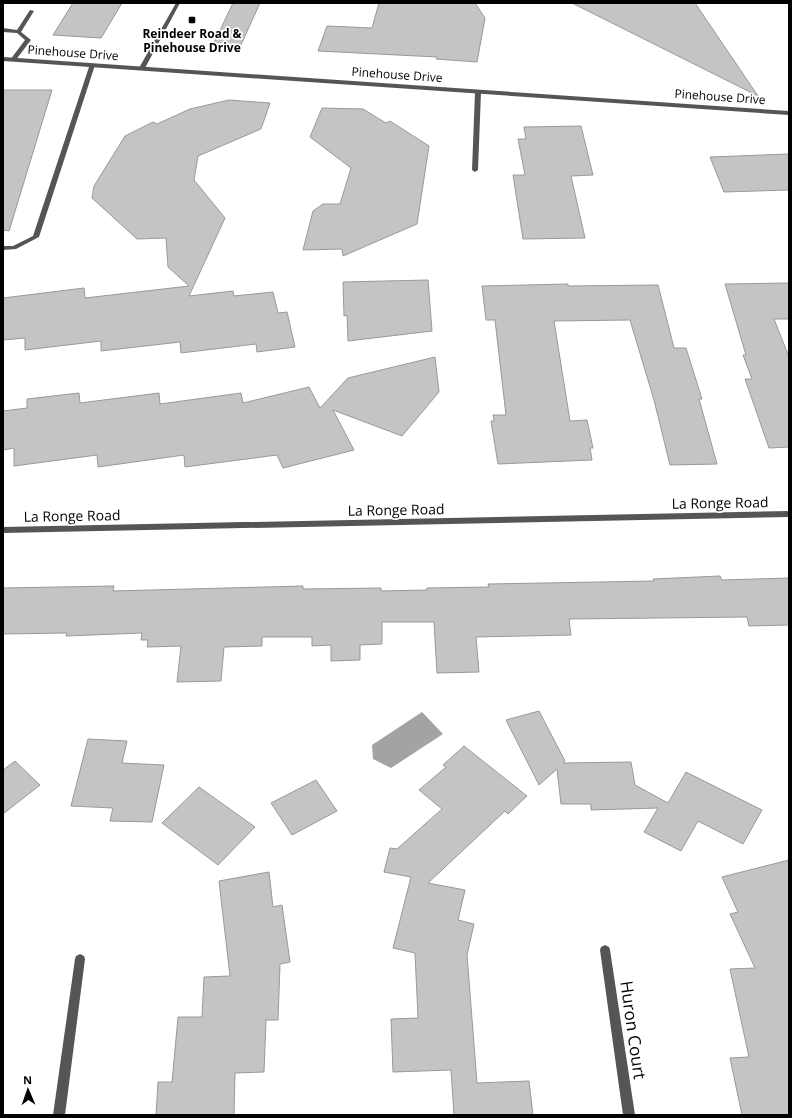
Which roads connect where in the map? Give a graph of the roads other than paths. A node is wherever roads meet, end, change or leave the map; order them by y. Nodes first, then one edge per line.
1 (178, 3) edge
2 (32, 11) dead end
3 (3, 30) edge
4 (18, 32) junction
5 (3, 59) edge
6 (14, 60) junction
7 (92, 65) junction
8 (142, 68) junction
9 (478, 92) junction
10 (789, 113) edge
11 (475, 170) dead end
12 (3, 248) edge
13 (789, 514) edge
14 (3, 530) edge
15 (605, 950) dead end
16 (80, 959) dead end
17 (59, 1115) edge
18 (629, 1115) edge

1 - 8 street
2 - 4 street
3 - 4 street
4 - 6 street
5 - 6 street, Pinehouse Drive
6 - 7 street, Pinehouse Drive
7 - 8 street, Pinehouse Drive
7 - 12 street
8 - 9 street, Pinehouse Drive
9 - 10 street, Pinehouse Drive
9 - 11 street
13 - 14 street, La Ronge Road
15 - 18 street, Huron Court
16 - 17 street

